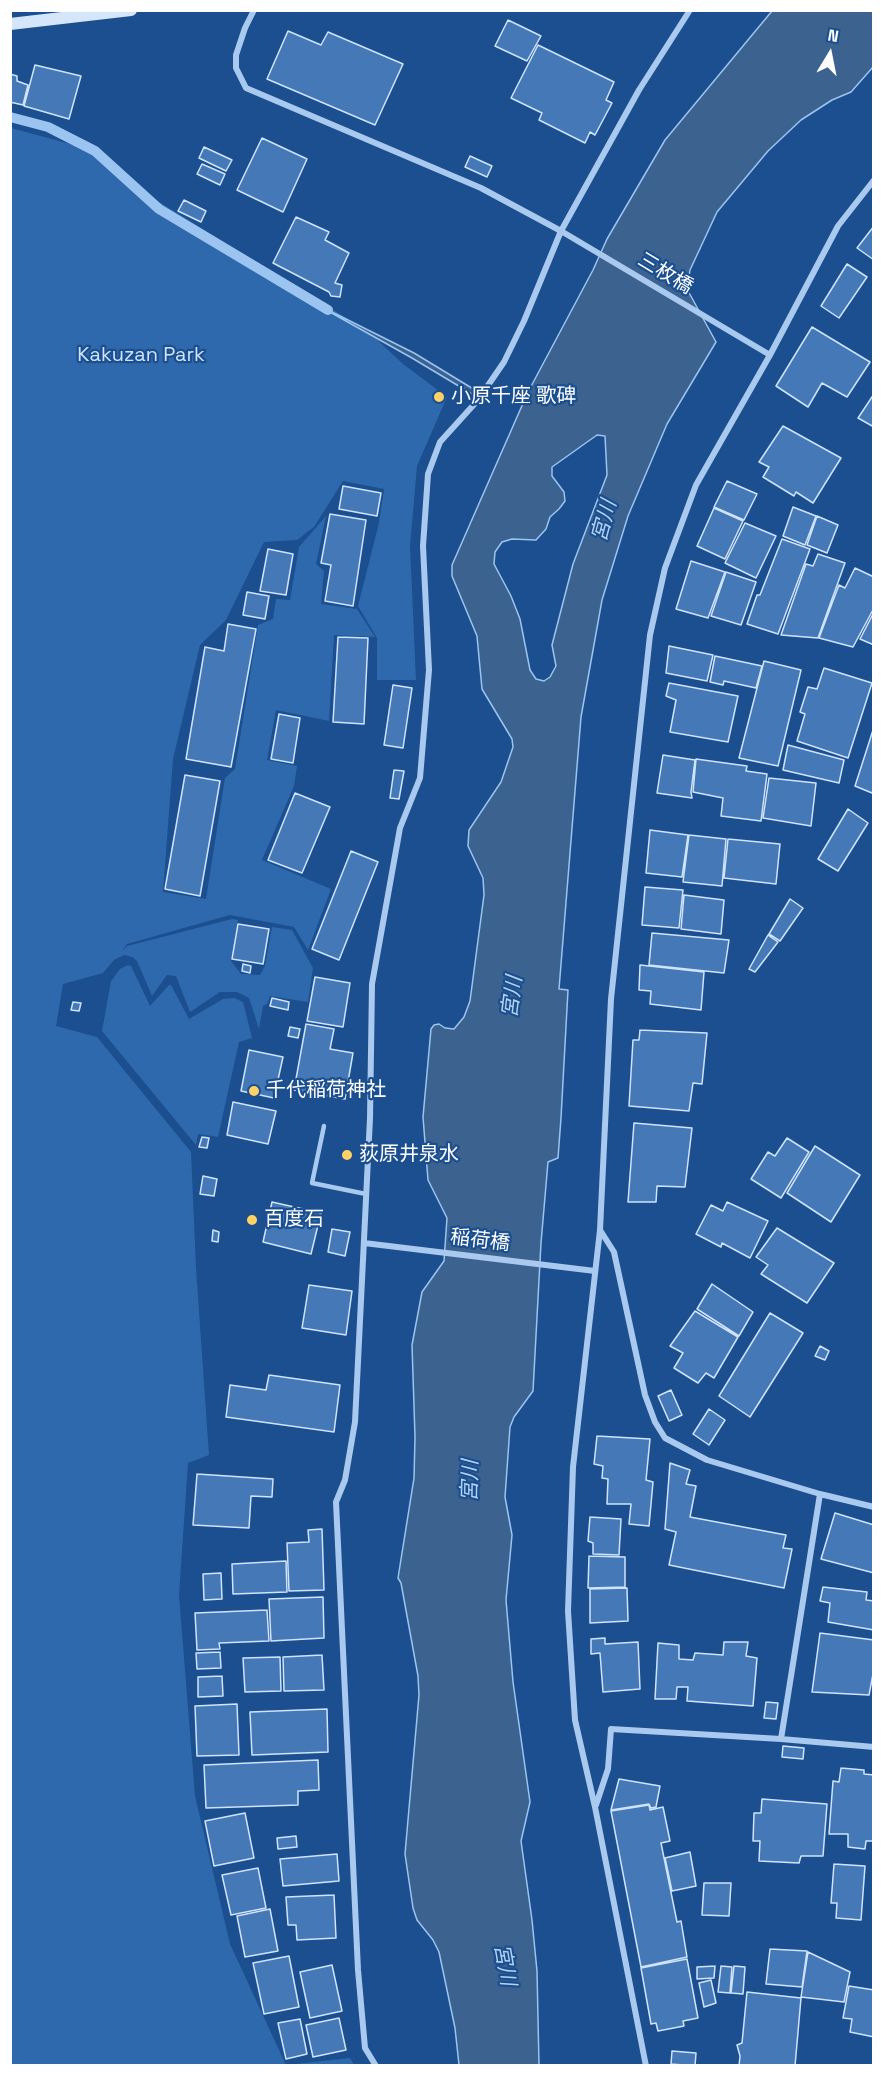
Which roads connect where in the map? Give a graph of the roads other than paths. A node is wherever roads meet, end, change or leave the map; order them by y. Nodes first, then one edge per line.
1 (131, 10) edge
2 (254, 10) edge
3 (690, 10) edge
4 (10, 24) edge
5 (873, 180) edge
6 (561, 231) junction
7 (770, 355) junction
8 (324, 1126) dead end
9 (366, 1194) junction
10 (600, 1230) junction
11 (367, 1244) junction
12 (595, 1271) junction
13 (820, 1494) junction
14 (873, 1507) edge
15 (781, 1739) junction
16 (873, 1747) edge
17 (595, 1807) junction
18 (376, 2066) edge
19 (646, 2066) edge

1 - 4 main road
2 - 6 street, 三枚橋
3 - 6 street
5 - 7 street
6 - 7 street, 三枚橋
6 - 9 street
7 - 10 street
8 - 9 lane
9 - 11 street
10 - 12 street
10 - 13 street
11 - 12 street, 稲荷橋
11 - 18 street
12 - 17 street
13 - 14 street
13 - 15 street
15 - 16 street
15 - 17 street
17 - 19 street

